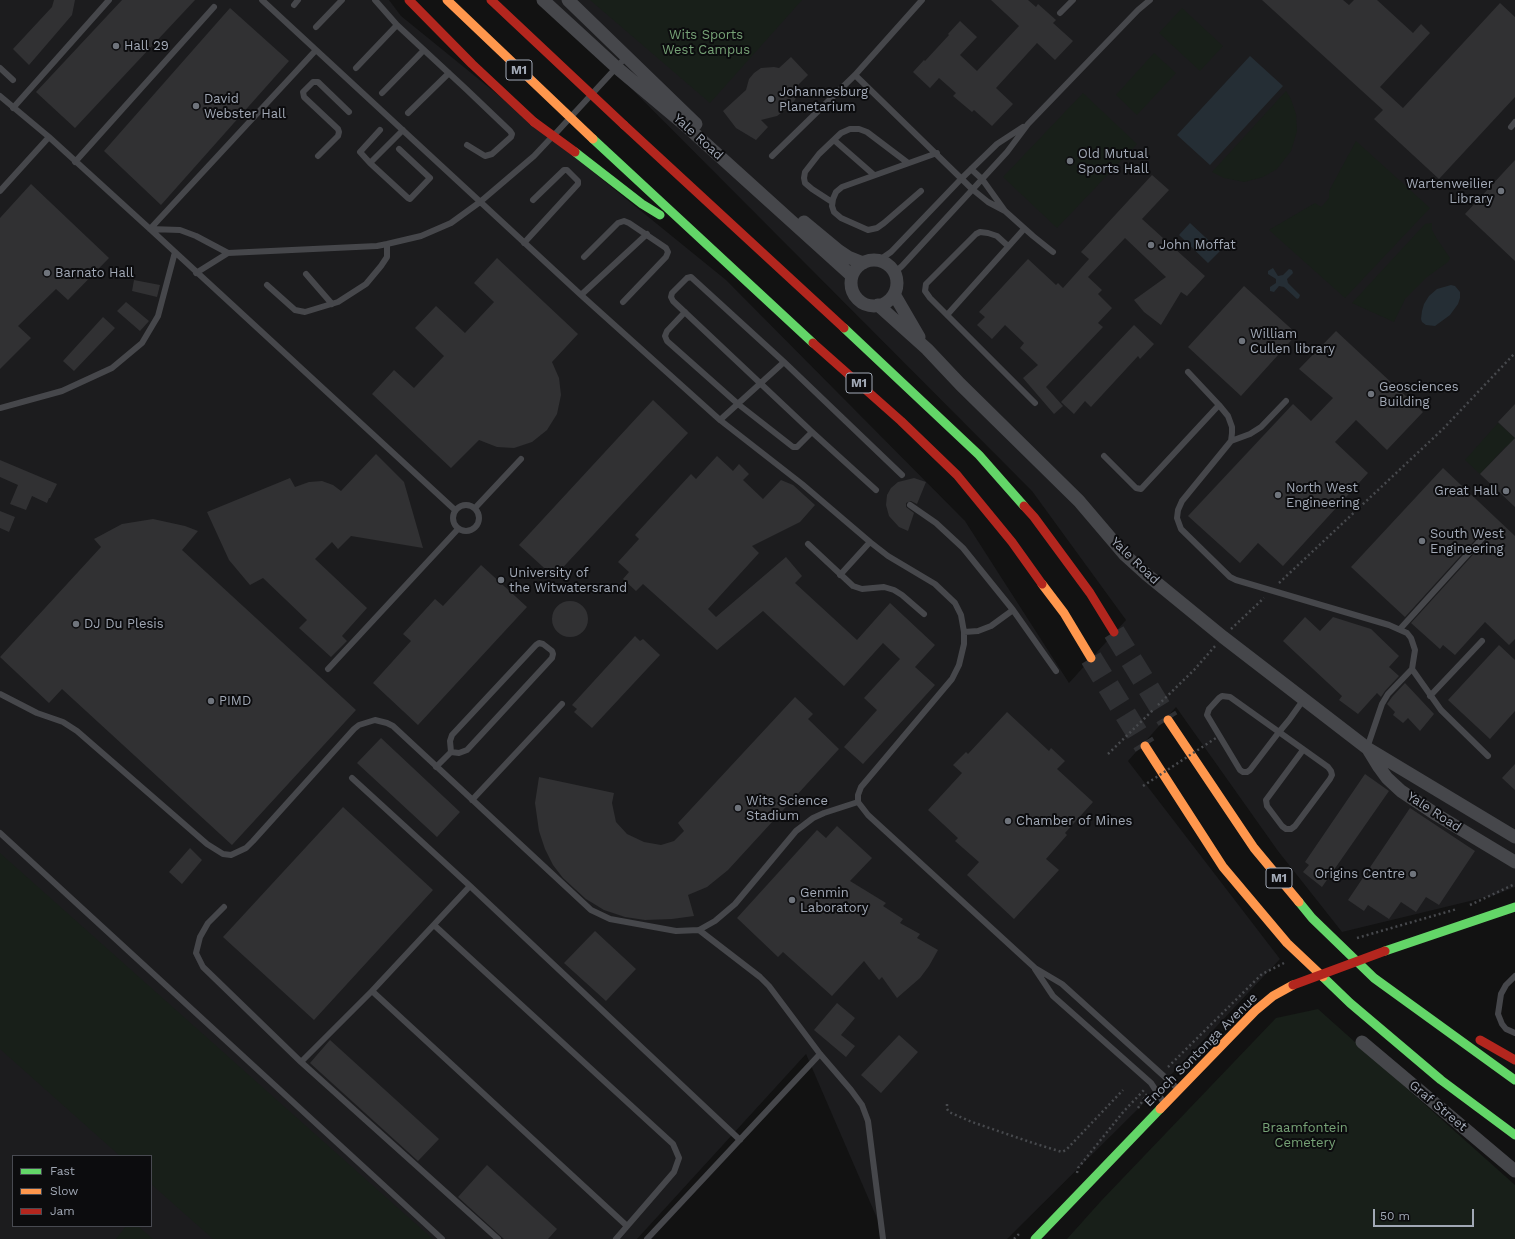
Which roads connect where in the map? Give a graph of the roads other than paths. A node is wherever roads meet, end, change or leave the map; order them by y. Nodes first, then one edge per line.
1 (109, 0) edge
2 (262, 0) edge
3 (342, 0) edge
4 (375, 0) edge
5 (409, 0) edge
6 (447, 0) edge
7 (491, 0) edge
8 (543, 0) edge
9 (568, 0) edge
10 (922, 0) edge
11 (1073, 0) edge
12 (1150, 0) edge
13 (214, 7) dead end
14 (1060, 13) dead end
15 (397, 25) junction
16 (316, 27) dead end
17 (316, 50) junction
18 (424, 50) junction
19 (627, 56) junction
20 (616, 67) junction
21 (0, 68) edge
22 (356, 68) dead end
23 (449, 73) junction
24 (855, 75) junction
25 (12, 80) dead end
26 (382, 93) dead end
27 (0, 96) edge
28 (13, 108) junction
29 (349, 112) dead end
30 (408, 113) dead end
31 (1028, 124) junction
32 (380, 130) dead end
33 (403, 130) junction
34 (49, 137) junction
35 (834, 140) junction
36 (467, 145) dead end
37 (399, 149) dead end
38 (719, 150) junction
39 (937, 153) junction
40 (318, 156) dead end
41 (772, 156) dead end
42 (75, 162) junction
43 (370, 163) junction
44 (908, 163) junction
45 (971, 169) junction
46 (874, 175) junction
47 (961, 179) junction
48 (982, 179) junction
49 (972, 189) junction
50 (0, 191) edge
51 (921, 191) dead end
52 (533, 200) dead end
53 (480, 202) junction
54 (832, 202) junction
55 (1005, 211) junction
56 (150, 229) junction
57 (690, 229) junction
58 (1024, 229) junction
59 (647, 234) junction
60 (524, 243) junction
61 (387, 244) junction
62 (1008, 246) junction
63 (175, 252) junction
64 (1053, 252) dead end
65 (228, 253) junction
66 (584, 257) dead end
67 (878, 260) junction
68 (863, 262) junction
69 (196, 273) junction
70 (894, 273) junction
71 (306, 274) dead end
72 (852, 276) junction
73 (267, 285) dead end
74 (894, 294) junction
75 (581, 295) junction
76 (623, 302) dead end
77 (332, 304) junction
78 (878, 305) junction
79 (685, 312) junction
80 (947, 315) junction
81 (927, 349) junction
82 (784, 362) junction
83 (1188, 372) dead end
84 (760, 383) junction
85 (1286, 401) dead end
86 (1035, 403) dead end
87 (738, 404) junction
88 (1219, 405) junction
89 (0, 408) edge
90 (720, 420) junction
91 (812, 432) junction
92 (1230, 441) junction
93 (1104, 456) dead end
94 (521, 459) dead end
95 (902, 475) dead end
96 (876, 490) dead end
97 (910, 505) dead end
98 (475, 508) junction
99 (455, 510) junction
100 (458, 529) junction
101 (1488, 533) dead end
102 (870, 542) junction
103 (808, 544) dead end
104 (840, 575) junction
105 (1013, 610) junction
106 (924, 614) dead end
107 (1400, 629) junction
108 (964, 632) junction
109 (1114, 632) tunnel mouth
110 (1482, 641) dead end
111 (1091, 658) tunnel mouth
112 (328, 669) dead end
113 (1412, 669) junction
114 (1056, 671) dead end
115 (0, 694) edge
116 (1430, 696) junction
117 (1304, 699) junction
118 (562, 704) dead end
119 (1168, 720) tunnel mouth
120 (1279, 732) junction
121 (1145, 746) tunnel mouth
122 (1367, 748) junction
123 (1303, 750) junction
124 (451, 752) junction
125 (1488, 756) dead end
126 (436, 767) junction
127 (352, 778) dead end
128 (472, 800) junction
129 (858, 802) junction
130 (0, 833) edge
131 (1515, 837) edge
132 (1515, 862) edge
133 (470, 886) junction
134 (1514, 906) edge
135 (224, 907) dead end
136 (434, 925) junction
137 (699, 930) junction
138 (1034, 968) junction
139 (1515, 976) edge
140 (372, 991) junction
141 (1418, 1010) junction
142 (1515, 1033) edge
143 (1390, 1036) junction
144 (1362, 1042) dead end
145 (820, 1054) junction
146 (1515, 1060) edge
147 (301, 1062) junction
148 (1515, 1080) edge
149 (1179, 1090) junction
150 (1485, 1101) dead end
151 (1166, 1105) junction
152 (1515, 1135) edge
153 (740, 1140) junction
154 (1515, 1170) edge
155 (627, 1226) junction
156 (442, 1239) edge
157 (498, 1239) edge
158 (616, 1239) edge
159 (646, 1239) edge
160 (883, 1239) edge
161 (1035, 1239) edge

1 - 28 lane
2 - 17 lane
3 - 16 lane
4 - 15 lane
5 - 57 main road, bridge
6 - 57 main road, M1, bridge
7 - 109 main road, M1, bridge
8 - 20 street, Yale Road
9 - 19 street, Yale Road
10 - 24 lane
11 - 14 lane
12 - 31 lane
13 - 42 lane
15 - 18 lane
15 - 22 lane
17 - 33 lane
17 - 56 lane
18 - 23 lane
18 - 26 lane
19 - 20 lane
19 - 38 street, Yale Road
20 - 38 street, Yale Road
20 - 53 lane
21 - 25 lane
23 - 30 lane
23 - 36 lane
24 - 39 lane
24 - 41 lane
27 - 28 lane
28 - 34 lane
29 - 40 lane
31 - 45 lane
31 - 48 lane
32 - 43 lane
33 - 43 lane
33 - 53 lane
34 - 42 lane
34 - 50 lane
35 - 44 lane
35 - 46 lane
35 - 54 lane
37 - 43 lane
38 - 68 street, Yale Road
38 - 72 street, Yale Road
39 - 44 lane
39 - 47 lane
42 - 56 lane
44 - 46 lane
45 - 47 lane
45 - 48 lane
46 - 54 lane
47 - 49 lane
47 - 67 lane
48 - 49 lane
48 - 55 lane
49 - 55 lane
49 - 70 lane
51 - 54 lane
52 - 60 lane
53 - 60 lane
53 - 61 lane
55 - 58 lane
56 - 63 lane
56 - 65 lane
57 - 111 main road, M1
58 - 62 lane
58 - 64 lane
59 - 66 lane
59 - 75 lane
59 - 76 lane
60 - 75 lane
61 - 65 lane
61 - 77 lane
62 - 80 lane
62 - 80 lane
63 - 69 lane
63 - 89 lane
65 - 69 lane
67 - 68 street
67 - 70 street
68 - 72 street
69 - 99 lane
70 - 74 street
71 - 77 lane
72 - 78 street
73 - 77 lane
74 - 78 street
74 - 81 street, Yale Road
75 - 90 lane
78 - 81 street, Yale Road
79 - 82 lane
79 - 84 lane
79 - 87 lane
80 - 86 lane
81 - 117 street, Yale Road
82 - 84 lane
82 - 95 lane
83 - 88 lane
84 - 87 lane
84 - 91 lane
85 - 92 lane
87 - 90 lane
87 - 91 lane
88 - 92 lane
88 - 93 lane
90 - 102 lane
91 - 96 lane
92 - 107 lane
94 - 98 lane
97 - 105 lane
98 - 99 lane
98 - 100 lane
99 - 100 lane
100 - 112 lane
101 - 107 lane
102 - 104 lane
102 - 108 lane
103 - 104 lane
104 - 106 lane
105 - 108 lane
105 - 114 lane
107 - 113 lane
108 - 129 lane
110 - 116 lane
113 - 116 lane
113 - 122 lane
115 - 126 lane
116 - 125 lane
117 - 120 lane
117 - 122 street, Yale Road
118 - 128 lane
119 - 141 main road, M1
120 - 120 lane
120 - 123 lane
121 - 143 main road, M1
122 - 131 street, Yale Road
122 - 132 street, Yale Road
123 - 123 lane
124 - 124 lane
124 - 126 lane
126 - 128 lane
127 - 133 lane
128 - 137 lane
129 - 137 lane
129 - 138 lane
130 - 156 lane
133 - 136 lane
133 - 153 lane
134 - 149 main road, Enoch Sontonga Avenue, bridge
135 - 147 lane
136 - 140 lane
136 - 155 lane
137 - 145 lane
138 - 149 lane
138 - 151 lane
139 - 142 lane
140 - 147 lane
140 - 155 lane
141 - 146 main road
141 - 148 main road, M1
143 - 150 main road, M1
143 - 152 main road
144 - 154 street, Graf Street
145 - 153 lane
145 - 160 lane
147 - 157 lane
149 - 151 main road, Enoch Sontonga Avenue
151 - 161 main road, Enoch Sontonga Avenue
153 - 159 lane
155 - 158 lane

